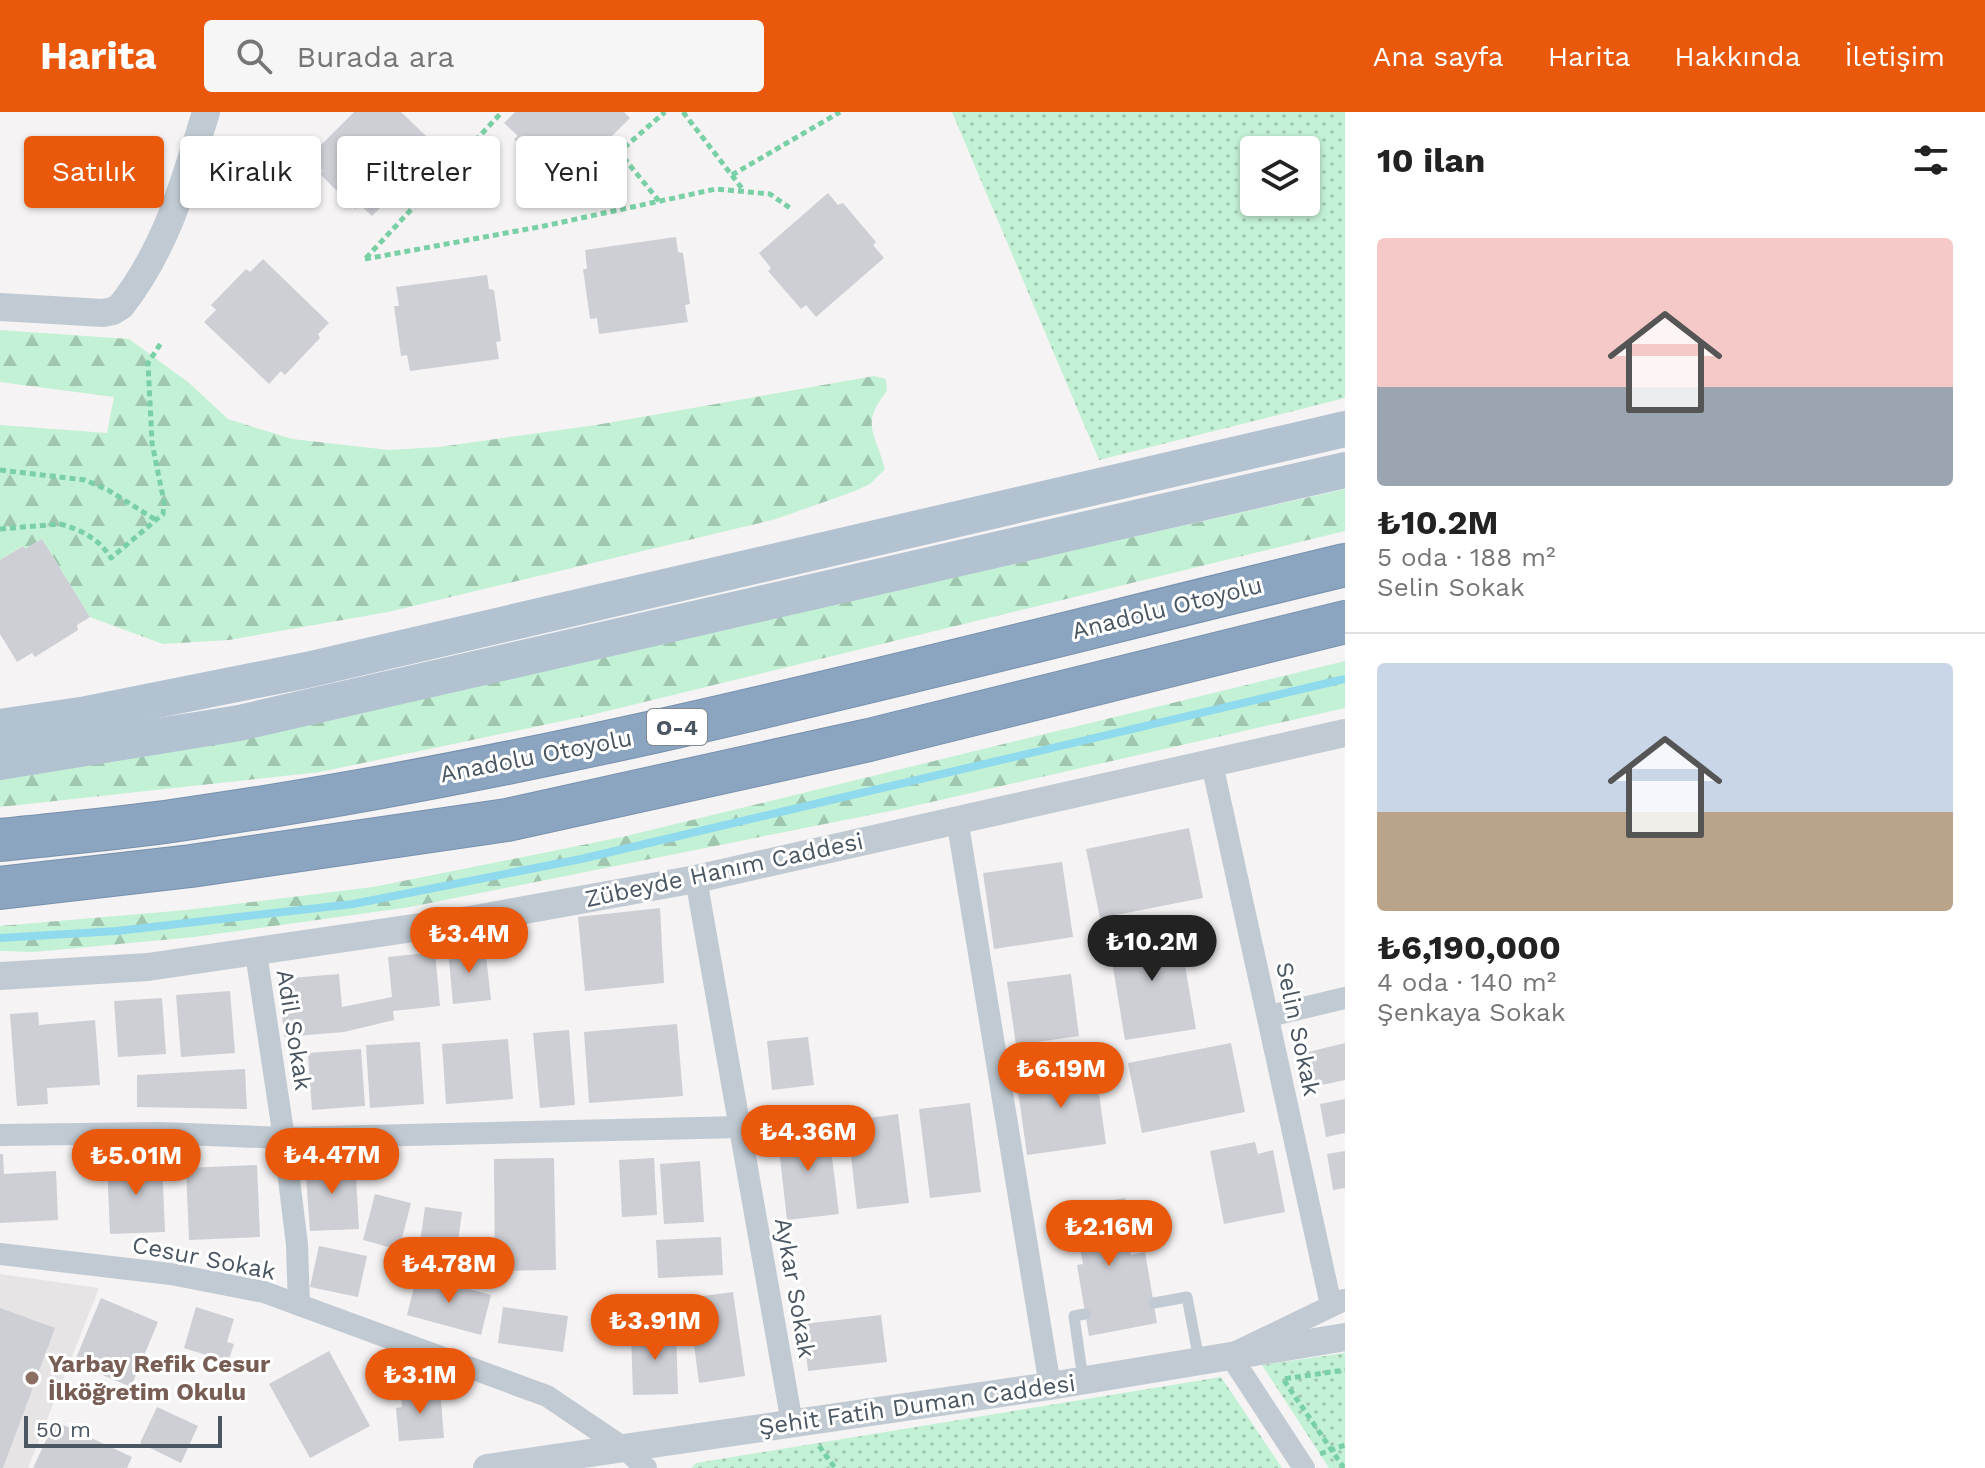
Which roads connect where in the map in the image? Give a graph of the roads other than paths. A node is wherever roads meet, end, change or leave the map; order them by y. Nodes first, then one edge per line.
1 (206, 112) edge
2 (0, 307) edge
3 (1345, 429) edge
4 (1345, 470) edge
5 (1345, 565) edge
6 (1345, 622) edge
7 (0, 727) edge
8 (1345, 733) edge
9 (0, 762) edge
10 (1212, 764) junction
11 (957, 819) junction
12 (0, 840) edge
13 (696, 879) junction
14 (0, 888) edge
15 (256, 953) junction
16 (0, 976) edge
17 (1345, 998) edge
18 (1269, 1016) junction
19 (741, 1127) junction
20 (0, 1135) edge
21 (284, 1138) junction
22 (0, 1254) edge
23 (1338, 1302) edge
24 (1154, 1303) dead end
25 (299, 1305) junction
26 (1085, 1314) dead end
27 (1345, 1337) edge
28 (1230, 1355) junction
29 (1199, 1361) junction
30 (1083, 1380) junction
31 (1050, 1386) junction
32 (792, 1423) junction
33 (624, 1448) junction
34 (574, 1462) edge
35 (487, 1468) edge
36 (646, 1468) edge
37 (1304, 1468) edge

1 - 2 street
3 - 7 main road
4 - 9 main road
5 - 12 highway, Anadolu Otoyolu / O-4
6 - 14 highway, O-4
8 - 10 street, Zübeyde Hanım Caddesi
10 - 11 street, Zübeyde Hanım Caddesi
10 - 18 street, Selin Sokak
11 - 13 street, Zübeyde Hanım Caddesi
11 - 31 street
13 - 15 street, Zübeyde Hanım Caddesi
13 - 19 street, Aykar Sokak
15 - 16 street, Zübeyde Hanım Caddesi
15 - 21 street, Adil Sokak
17 - 18 street
18 - 23 street, Selin Sokak
19 - 21 street
19 - 32 street, Aykar Sokak
20 - 21 street
21 - 25 street, Adil Sokak
22 - 25 street, Cesur Sokak
23 - 28 street
24 - 29 lane
25 - 33 street, Cesur Sokak
26 - 30 lane
27 - 28 street, Şehit Fatih Duman Caddesi
28 - 29 street, Şehit Fatih Duman Caddesi
28 - 37 street
29 - 30 street, Şehit Fatih Duman Caddesi
30 - 31 street, Şehit Fatih Duman Caddesi
31 - 32 street, Şehit Fatih Duman Caddesi
32 - 33 street, Şehit Fatih Duman Caddesi
33 - 34 street, Şehit Fatih Duman Caddesi
33 - 36 street, Cesur Sokak
34 - 35 street, Şehit Fatih Duman Caddesi

